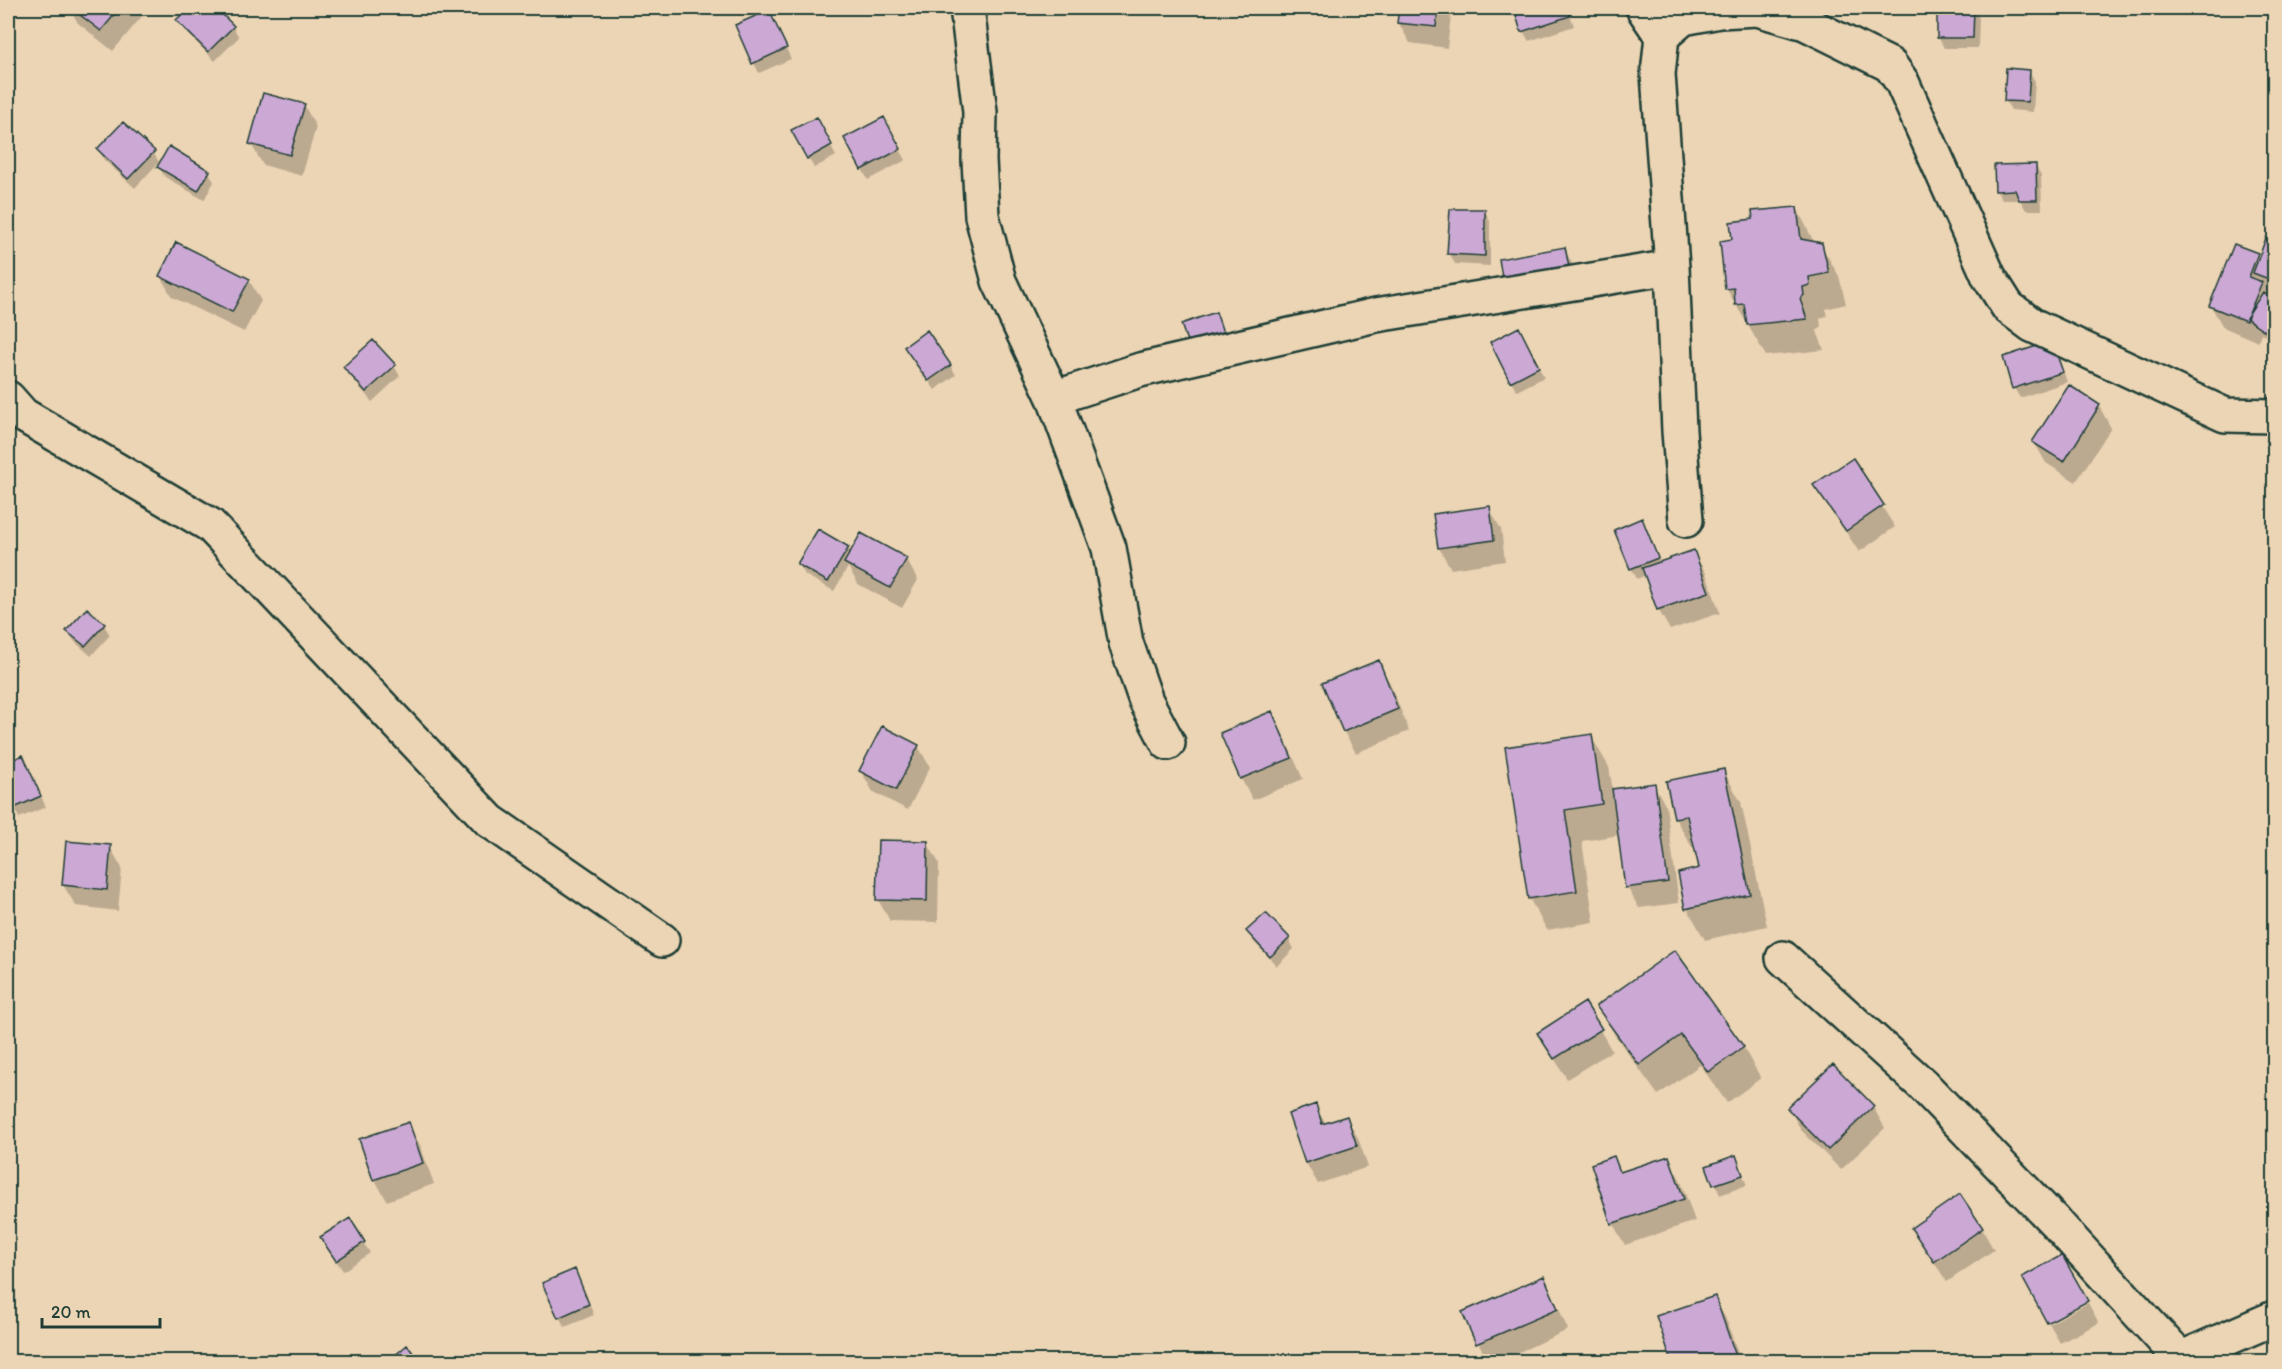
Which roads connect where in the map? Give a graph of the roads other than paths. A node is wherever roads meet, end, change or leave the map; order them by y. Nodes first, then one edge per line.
1 (966, 8) edge
2 (1643, 8) edge
3 (1662, 36) junction
4 (1672, 267) junction
5 (8, 398) edge
6 (1054, 398) junction
7 (2274, 416) edge
8 (1686, 519) dead end
9 (1168, 743) dead end
10 (662, 940) dead end
11 (1783, 958) dead end
12 (2274, 1318) edge
13 (2176, 1360) edge

1 - 6 street
2 - 3 street
3 - 4 street
3 - 7 street
4 - 6 street
4 - 8 street
5 - 10 street
6 - 9 street
11 - 13 street
12 - 13 street

